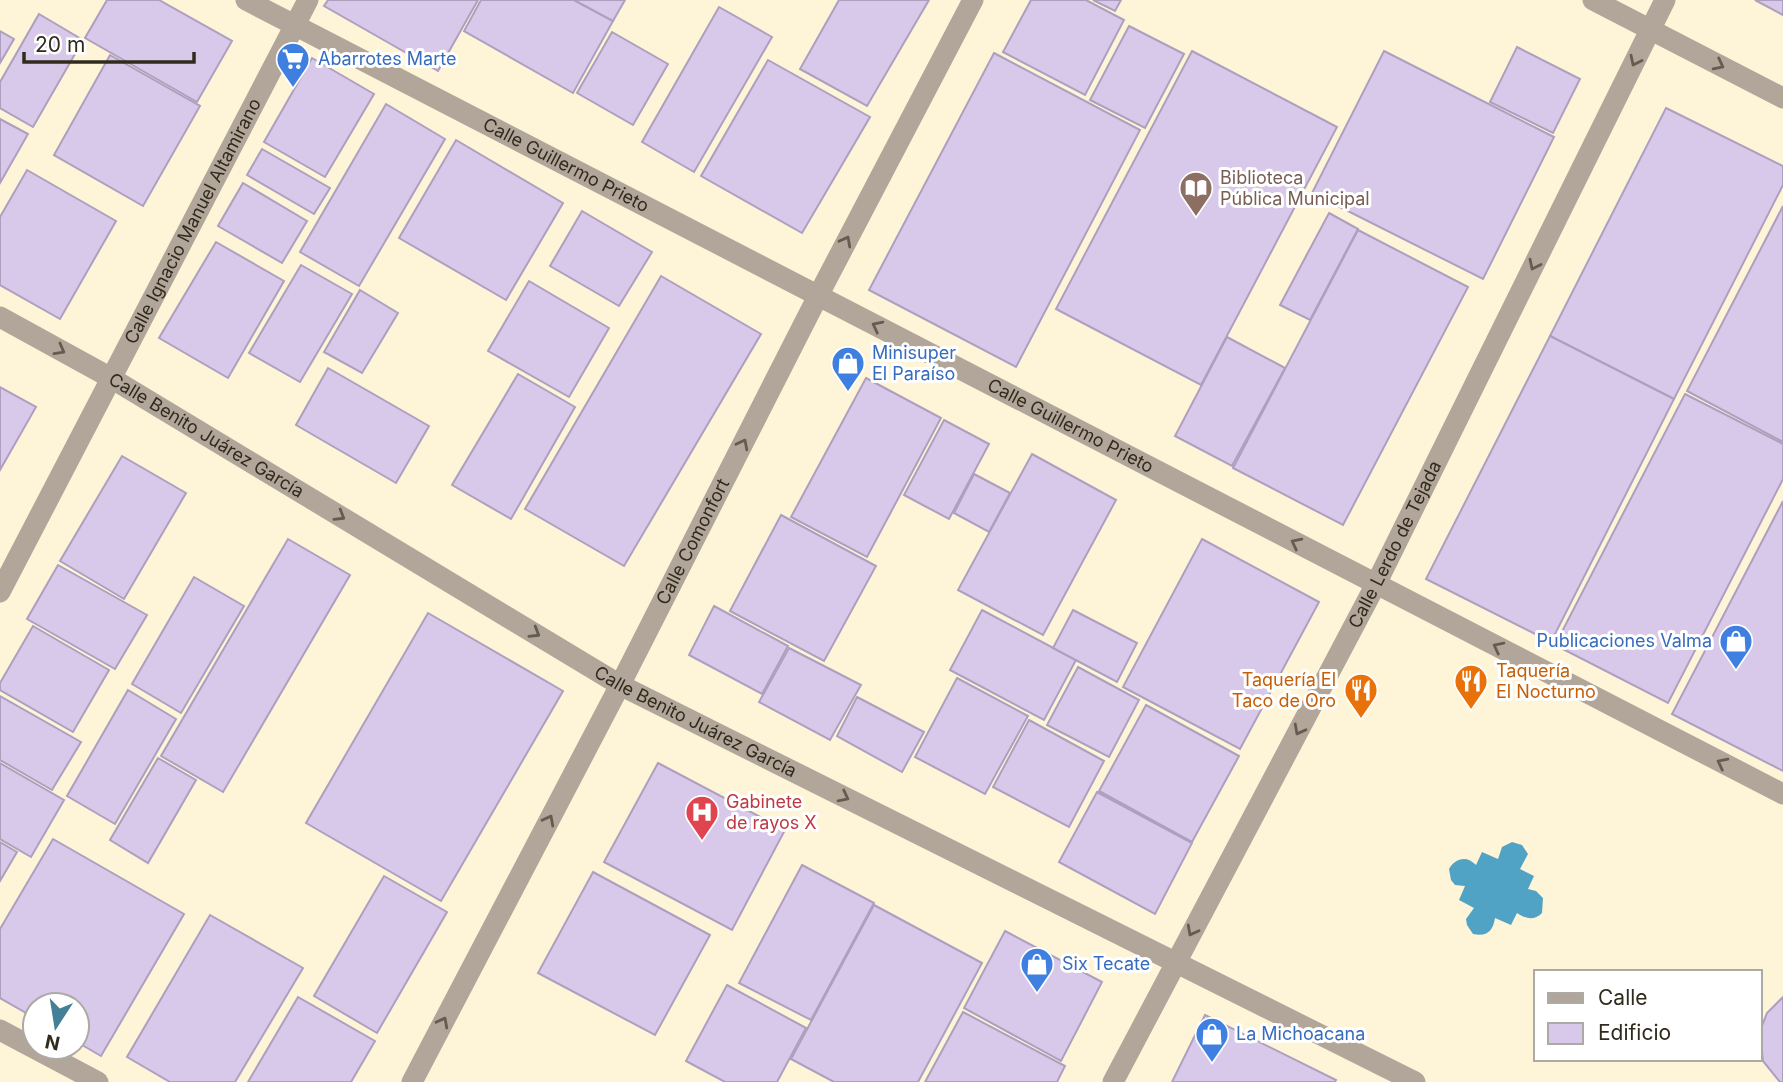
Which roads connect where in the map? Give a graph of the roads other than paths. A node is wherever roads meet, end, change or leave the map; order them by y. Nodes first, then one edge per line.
1 (246, 0) edge
2 (308, 0) edge
3 (973, 0) edge
4 (1593, 0) edge
5 (1665, 0) edge
6 (295, 25) junction
7 (1650, 29) junction
8 (1783, 98) edge
9 (818, 296) junction
10 (0, 317) edge
11 (111, 378) junction
12 (1376, 584) junction
13 (0, 592) edge
14 (620, 685) junction
15 (1783, 794) edge
16 (1175, 962) junction
17 (0, 1030) edge
18 (98, 1082) edge
19 (411, 1082) edge
20 (1113, 1082) edge
21 (1415, 1082) edge

1 - 6 street, Calle Guillermo Prieto
2 - 6 street, Calle Ignacio Manuel Altamirano
9 -> 3 street, Calle Comonfort
4 - 7 street
5 - 7 street, Calle Lerdo de Tejada
6 - 9 street, Calle Guillermo Prieto
6 - 11 street, Calle Ignacio Manuel Altamirano
7 -> 8 street
7 -> 12 street, Calle Lerdo de Tejada
12 -> 9 street, Calle Guillermo Prieto
14 -> 9 street, Calle Comonfort
10 -> 11 street, Calle Benito Juárez García
11 - 13 street, Calle Ignacio Manuel Altamirano
11 -> 14 street, Calle Benito Juárez García
15 -> 12 street, Calle Guillermo Prieto
12 -> 16 street, Calle Lerdo de Tejada
14 -> 16 street, Calle Benito Juárez García
19 -> 14 street, Calle Comonfort
16 - 20 street, Calle Lerdo de Tejada
16 - 21 street, Calle Benito Juárez García
17 - 18 street

